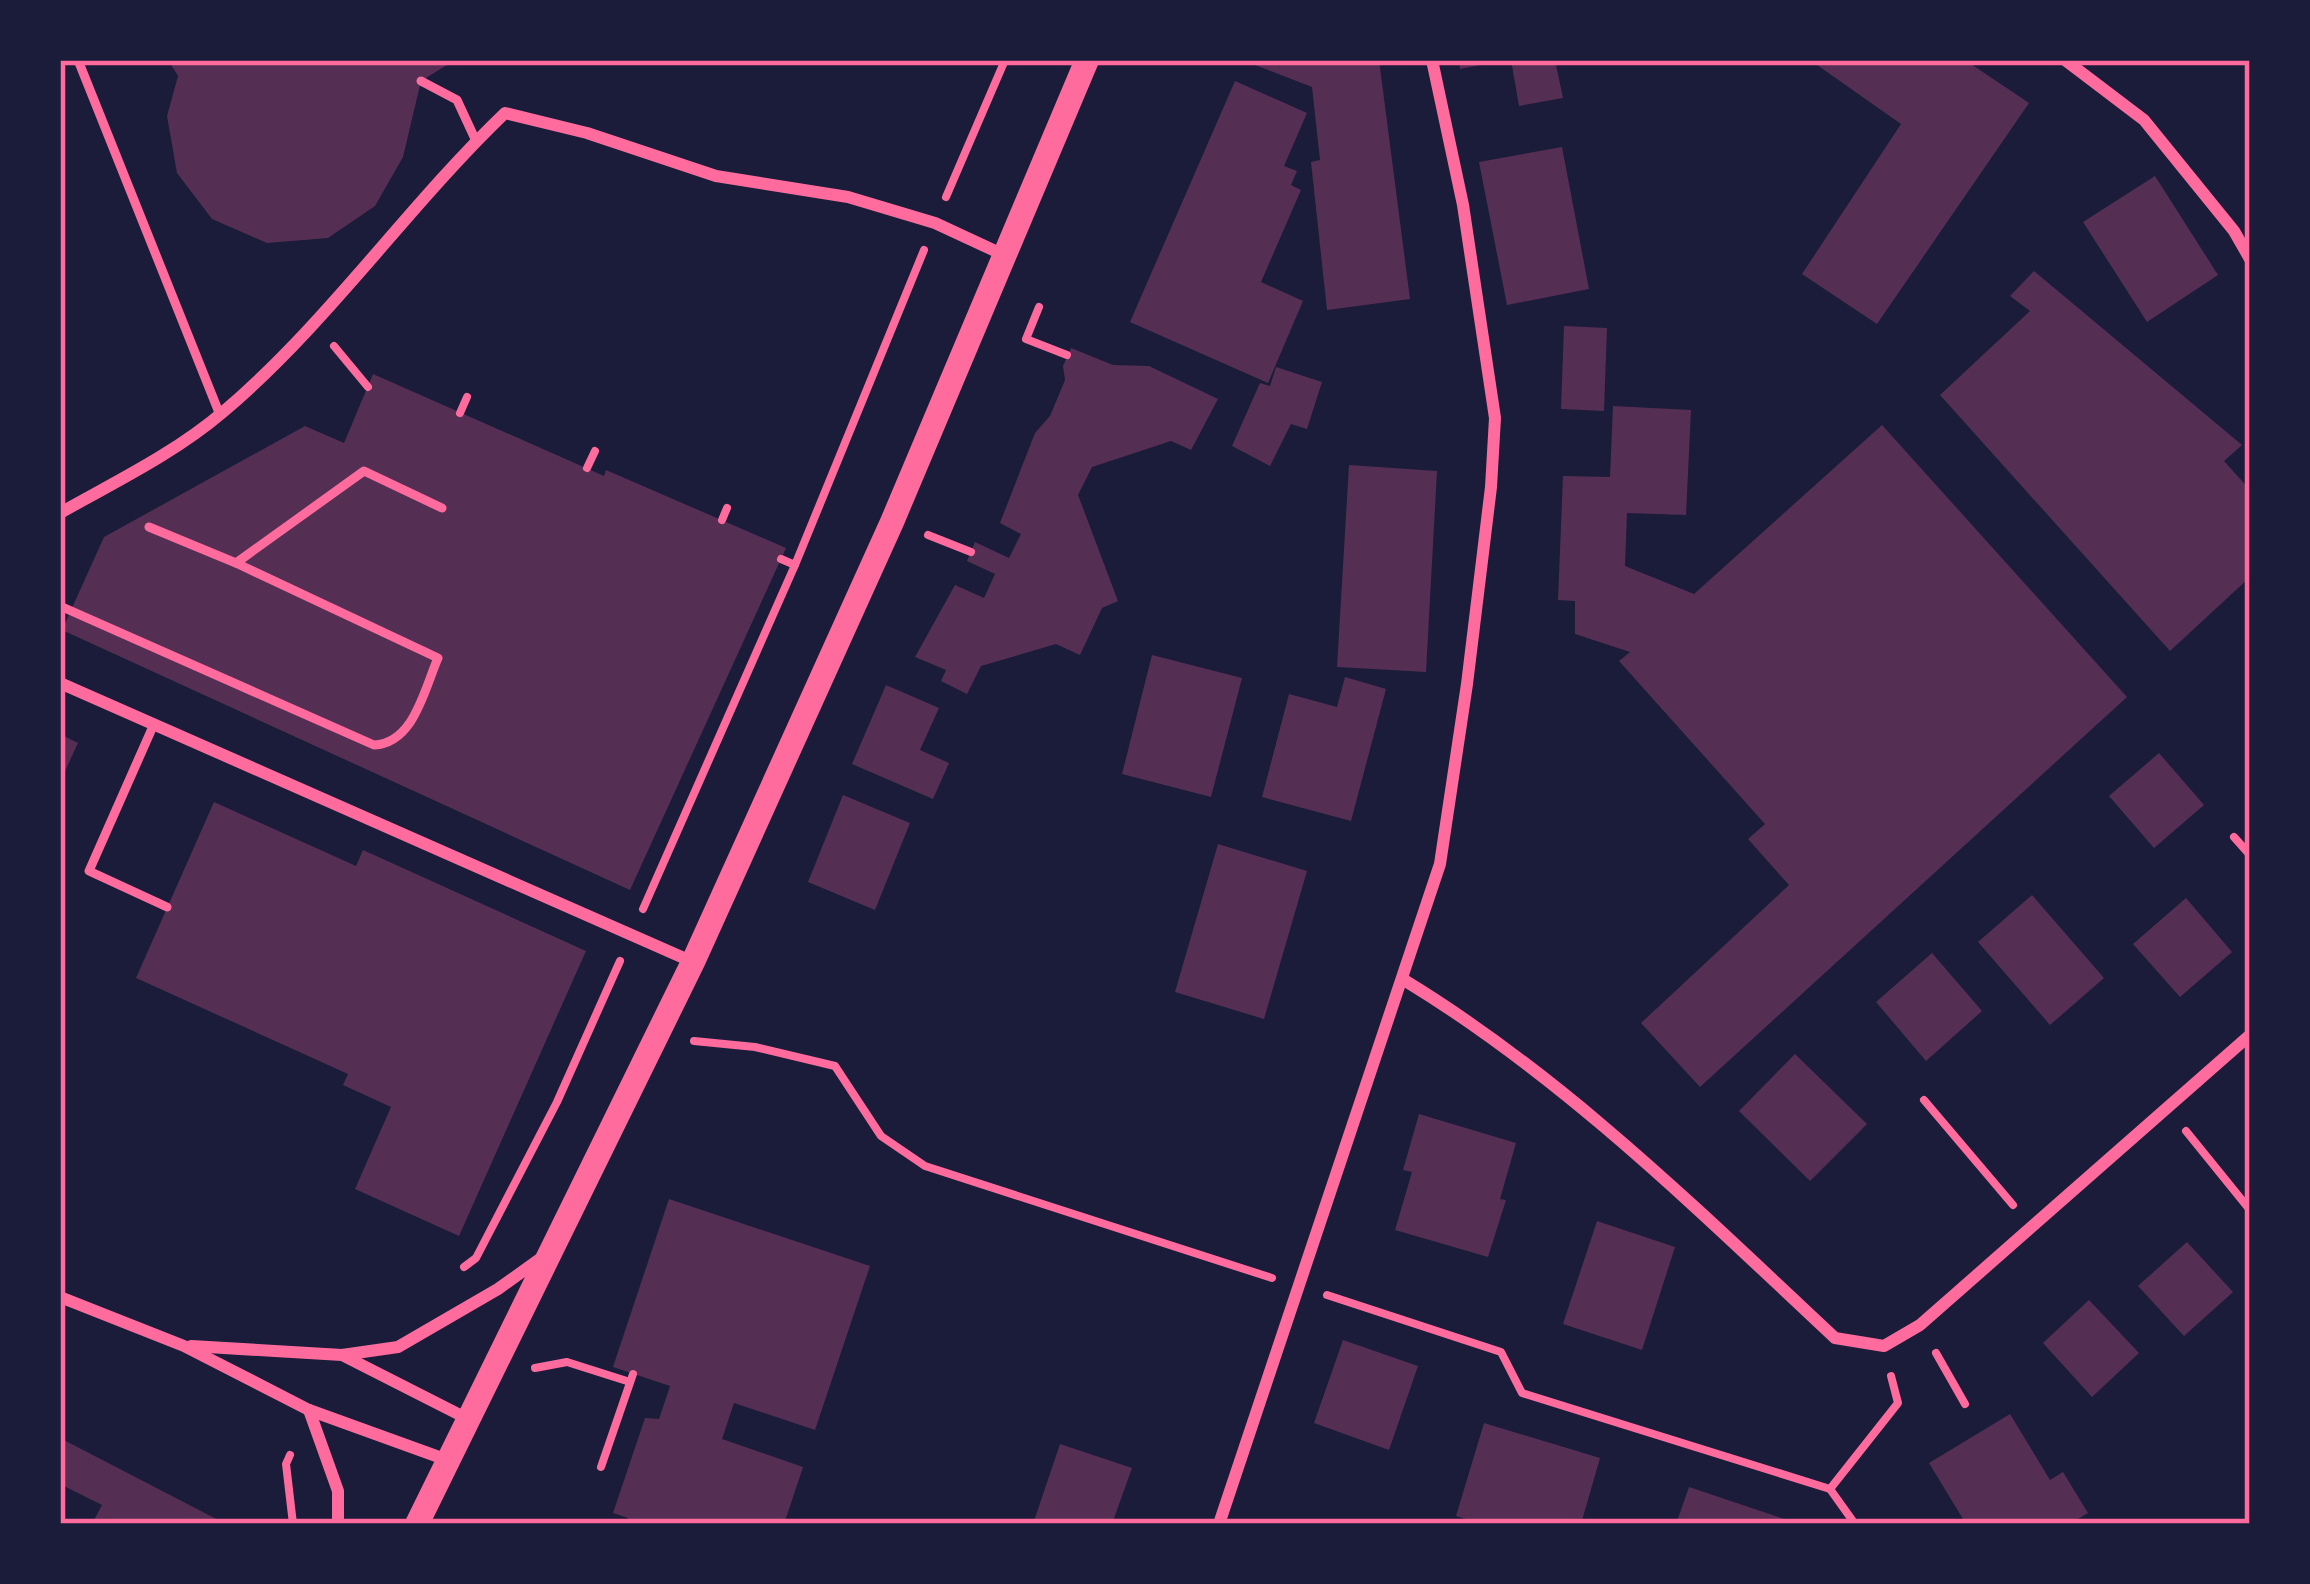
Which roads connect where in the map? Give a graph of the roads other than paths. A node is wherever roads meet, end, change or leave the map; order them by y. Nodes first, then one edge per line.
1 (78, 60) edge
2 (1087, 60) edge
3 (1432, 60) edge
4 (2066, 60) edge
5 (422, 81) dead end
6 (476, 141) junction
7 (1006, 256) junction
8 (2250, 259) edge
9 (220, 416) junction
10 (442, 508) dead end
11 (60, 512) edge
12 (149, 527) dead end
13 (236, 563) junction
14 (60, 606) edge
15 (60, 683) edge
16 (154, 724) junction
17 (167, 908) dead end
18 (693, 962) junction
19 (1404, 980) junction
20 (2250, 1035) edge
21 (548, 1253) junction
22 (60, 1298) edge
23 (184, 1346) junction
24 (342, 1355) junction
25 (309, 1409) junction
26 (471, 1420) junction
27 (451, 1461) junction
28 (338, 1524) edge
29 (417, 1524) edge
30 (1219, 1524) edge

1 - 9 lane
2 - 7 main road
3 - 19 street
4 - 8 street
5 - 6 lane
6 - 7 street
6 - 9 street
7 - 18 main road
9 - 11 street
10 - 13 lane
12 - 13 lane
13 - 14 lane
15 - 16 street
16 - 17 lane
16 - 18 street
18 - 21 main road
19 - 20 street
19 - 30 street
21 - 24 street
21 - 26 main road
22 - 23 street
23 - 24 street
23 - 25 street
24 - 26 street
25 - 27 street
25 - 28 street
26 - 27 main road
27 - 29 main road

